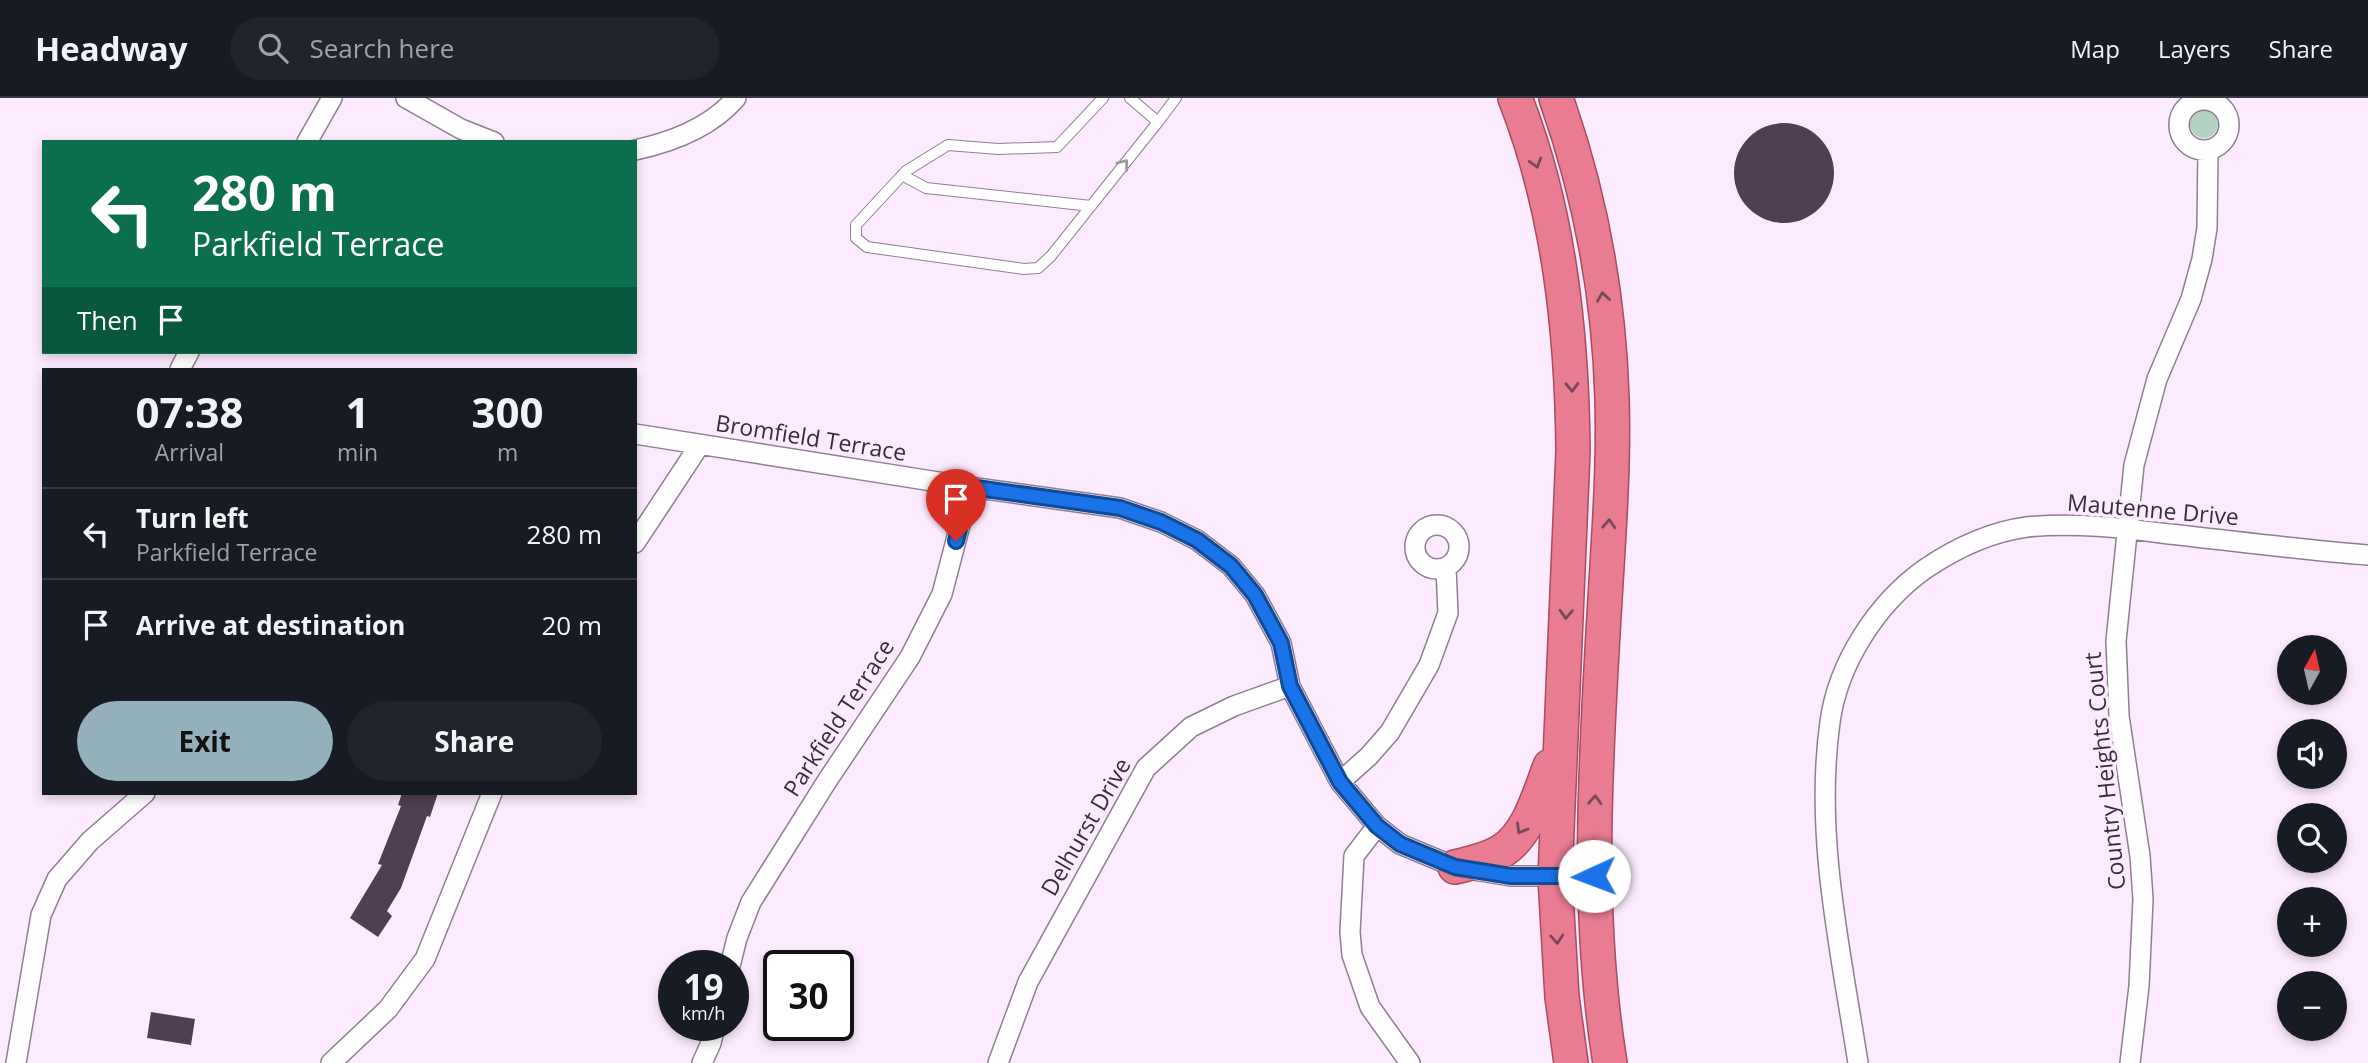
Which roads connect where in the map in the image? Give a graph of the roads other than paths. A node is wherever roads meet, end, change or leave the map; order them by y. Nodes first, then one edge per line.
1 (332, 98) edge
2 (406, 98) edge
3 (736, 98) edge
4 (1103, 98) edge
5 (1130, 98) edge
6 (1176, 98) edge
7 (1515, 98) edge
8 (1556, 98) edge
9 (1158, 122) junction
10 (308, 140) edge
11 (489, 140) edge
12 (637, 150) edge
13 (2208, 150) dead end
14 (902, 175) junction
15 (1091, 206) junction
16 (637, 434) edge
17 (699, 446) junction
18 (970, 487) junction
19 (2126, 529) junction
20 (637, 540) edge
21 (2368, 555) edge
22 (1446, 568) dead end
23 (1290, 686) junction
24 (1559, 744) junction
25 (1340, 782) junction
26 (143, 795) edge
27 (491, 795) edge
28 (1377, 826) junction
29 (1455, 867) junction
30 (1594, 876) junction
31 (1555, 878) junction
32 (734, 950) edge
33 (711, 1041) edge
34 (0, 1061) edge
35 (15, 1063) edge
36 (331, 1063) edge
37 (702, 1063) edge
38 (998, 1063) edge
39 (1410, 1063) edge
40 (1571, 1063) edge
41 (1610, 1063) edge
42 (1858, 1063) edge
43 (2130, 1063) edge

1 - 10 street
2 - 11 street
3 - 12 street
4 - 14 lane
5 - 9 lane
6 - 9 lane
7 -> 24 highway
30 -> 8 highway
15 -> 9 lane
13 - 19 street, Country Heights Court
14 - 15 lane
14 - 15 lane
16 - 17 street, Bromfield Terrace
17 - 18 street, Bromfield Terrace
17 - 20 street
18 - 23 street, Bromfield Terrace
18 - 32 street, Parkfield Terrace
19 - 21 street, Mautenne Drive
19 - 42 street, Mautenne Drive
19 - 43 street, Country Heights Court
22 - 25 street
23 - 25 street, Bromfield Terrace
23 - 38 street, Delhurst Drive
24 -> 29 highway
24 - 31 highway
25 - 28 street, Bromfield Terrace
26 - 35 street
27 - 36 street
28 - 29 street, Bromfield Terrace
28 - 39 street
29 - 31 street, Bromfield Terrace
30 - 31 street, Bromfield Terrace
30 - 41 highway
31 -> 40 highway
33 - 37 street
34 - 35 street

